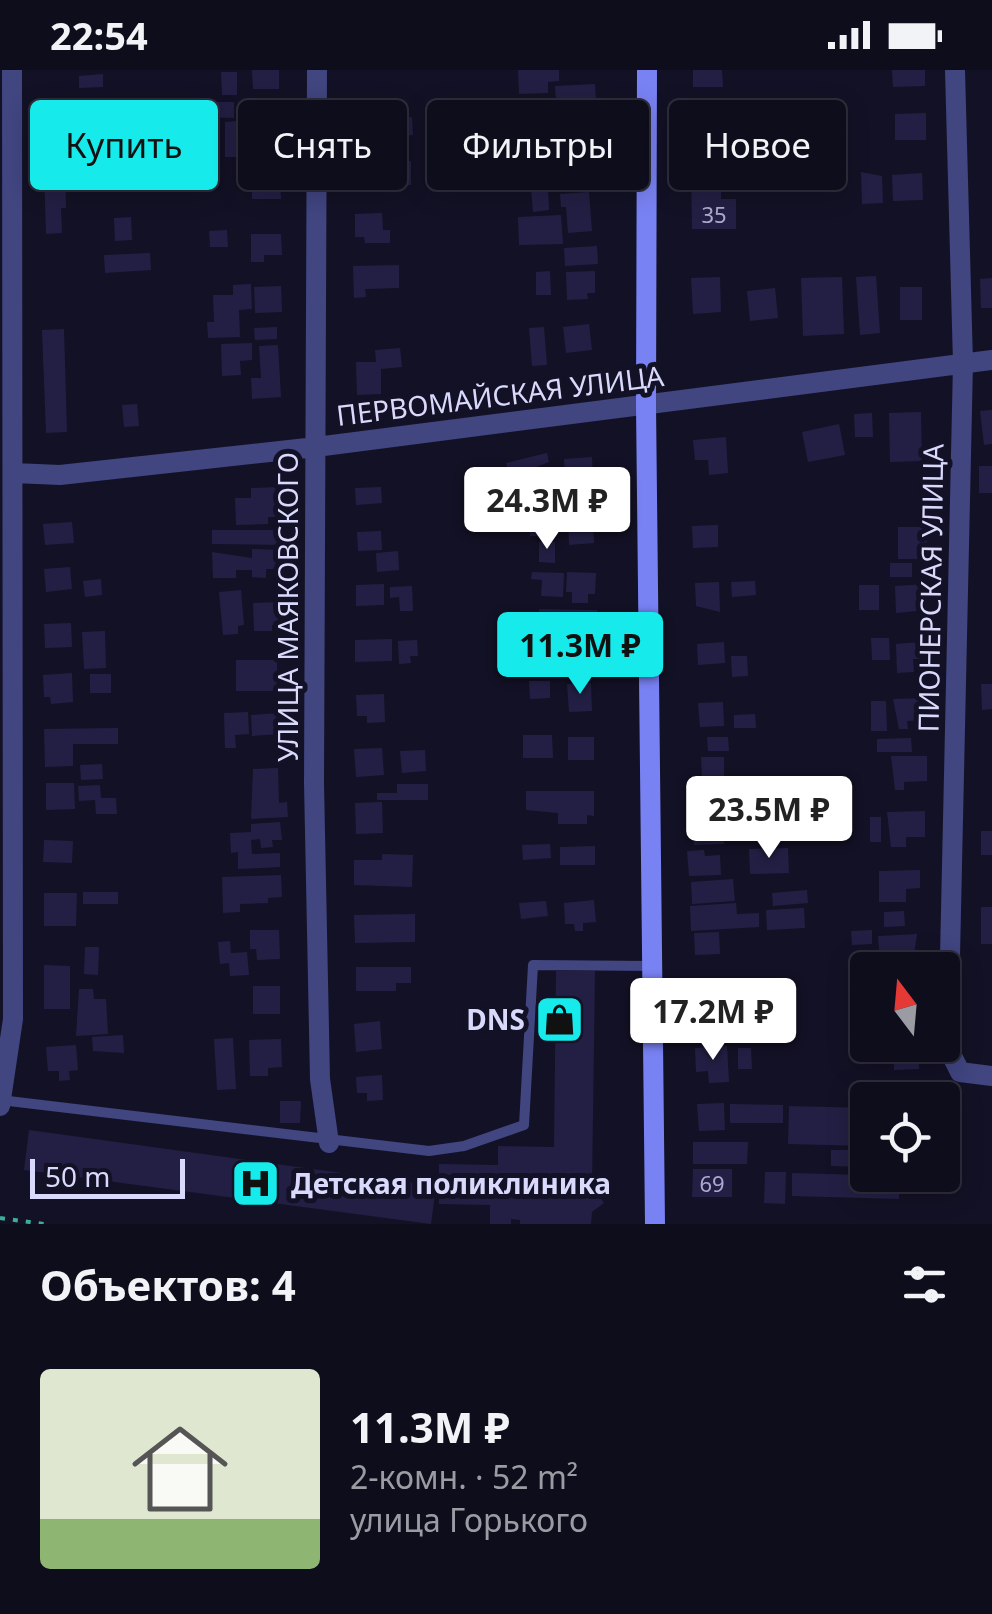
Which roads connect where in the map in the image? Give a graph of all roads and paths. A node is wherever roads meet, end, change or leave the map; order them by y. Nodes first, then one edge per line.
1 (12, 70) edge
2 (317, 70) edge
3 (647, 70) edge
4 (954, 70) edge
5 (992, 360) edge
6 (963, 364) junction
7 (646, 404) junction
8 (316, 448) junction
9 (14, 473) junction
10 (654, 966) junction
11 (992, 1076) edge
12 (1, 1102) edge
13 (329, 1143) junction
14 (0, 1218) edge
15 (44, 1224) edge
16 (655, 1224) edge

1 - 9 street
2 - 8 street, УЛИЦА МАЯКОВСКОГО
3 - 7 street
4 - 6 street, ПИОНЕРСКАЯ УЛИЦА
5 - 6 street, ПЕРВОМАЙСКАЯ УЛИЦА
6 - 7 street, ПЕРВОМАЙСКАЯ УЛИЦА
6 - 11 street, ПИОНЕРСКАЯ УЛИЦА
7 - 8 street, ПЕРВОМАЙСКАЯ УЛИЦА
7 - 10 street
8 - 9 street, ПЕРВОМАЙСКАЯ УЛИЦА
8 - 13 street, УЛИЦА МАЯКОВСКОГО
9 - 12 street
10 - 13 lane
10 - 16 street
12 - 13 lane
14 - 15 path

